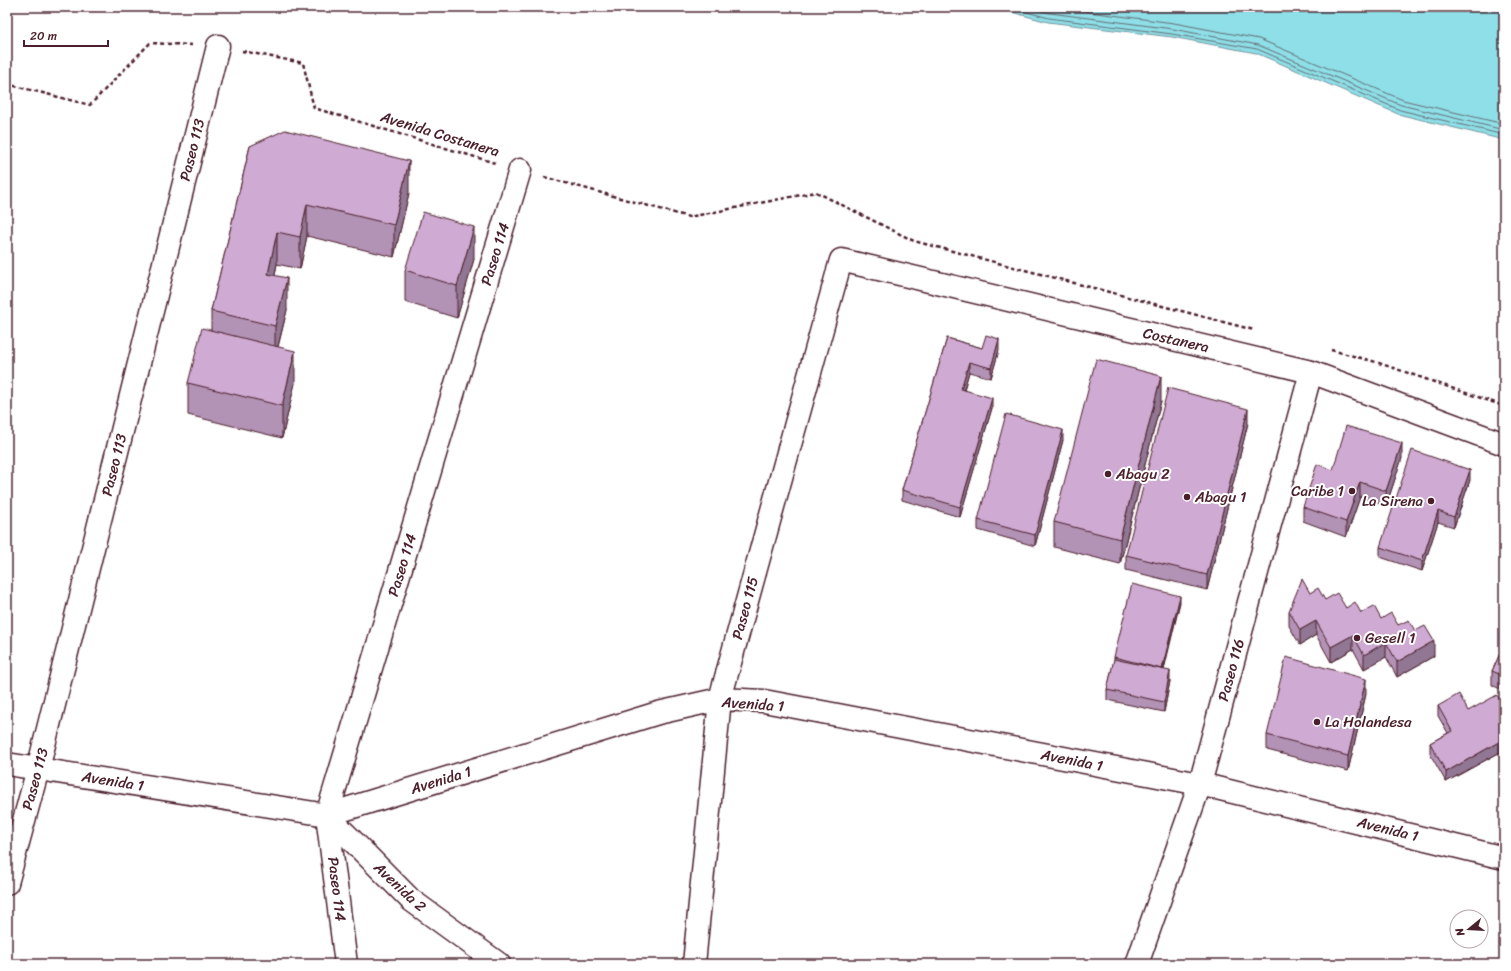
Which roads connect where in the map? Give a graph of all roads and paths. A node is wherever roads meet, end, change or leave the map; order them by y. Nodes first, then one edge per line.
1 (218, 46) junction
2 (7, 84) edge
3 (520, 170) junction
4 (914, 241) dead end
5 (841, 260) joint
6 (1311, 372) junction
7 (1504, 444) edge
8 (720, 699) junction
9 (7, 764) edge
10 (38, 769) junction
11 (1200, 784) junction
12 (327, 815) junction
13 (1504, 858) edge
14 (7, 883) edge
15 (346, 964) edge
16 (499, 964) edge
17 (694, 964) edge
18 (1137, 964) edge

1 - 2 path, Avenida Costanera
1 - 3 path, Avenida Costanera
1 - 10 street, Paseo 113
3 - 4 path, Avenida Costanera
3 - 12 street, Paseo 114
5 - 6 street, Costanera
5 - 8 street, Paseo 115
6 - 7 street, Costanera
6 - 11 street, Paseo 116
8 - 11 street, Avenida 1
8 - 12 street, Avenida 1
8 - 17 street, Paseo 115
9 - 10 street, Avenida 1
10 - 12 street, Avenida 1
10 - 14 street, Paseo 113
11 - 13 street, Avenida 1
11 - 18 street, Paseo 116
12 - 15 street, Paseo 114
12 - 16 street, Avenida 2

